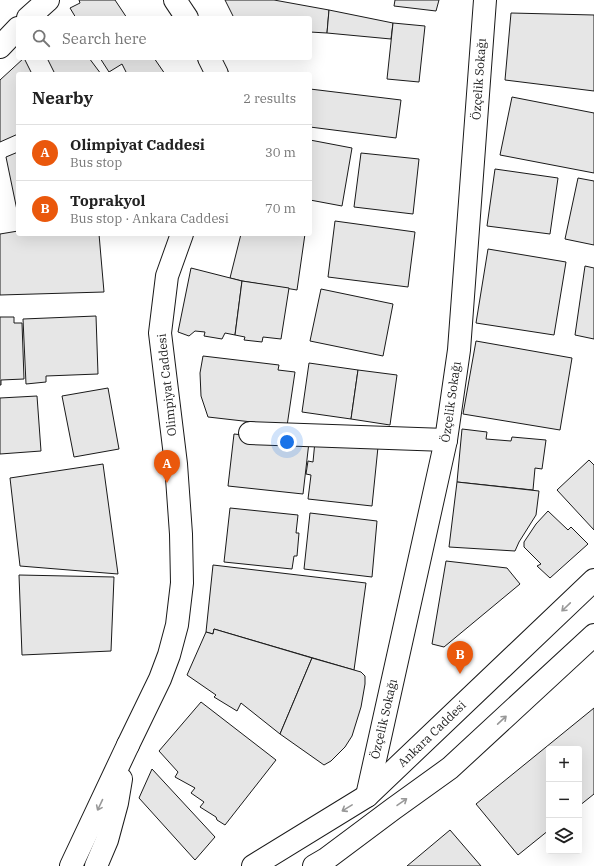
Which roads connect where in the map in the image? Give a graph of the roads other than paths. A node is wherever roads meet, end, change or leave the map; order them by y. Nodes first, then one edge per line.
1 (48, 0) edge
2 (175, 0) edge
3 (486, 0) edge
4 (30, 16) edge
5 (186, 16) edge
6 (16, 30) edge
7 (0, 47) edge
8 (210, 60) edge
9 (216, 72) edge
10 (181, 236) edge
11 (250, 433) dead end
12 (446, 440) junction
13 (594, 580) edge
14 (594, 635) edge
15 (128, 745) junction
16 (367, 796) junction
17 (107, 840) junction
18 (71, 866) edge
19 (96, 866) edge
20 (103, 866) edge
21 (252, 866) edge
22 (314, 866) edge

1 - 4 main road
2 - 5 main road
3 - 12 main road, Özçelik Sokağı
6 - 7 main road
8 - 9 main road
10 - 15 main road, Olimpiyat Caddesi
11 - 12 main road
12 - 16 main road, Özçelik Sokağı
13 -> 16 main road, Ankara Caddesi
22 -> 14 main road
15 - 17 main road
15 -> 18 main road
16 -> 21 main road, Ankara Caddesi
17 - 19 main road
17 - 20 main road

